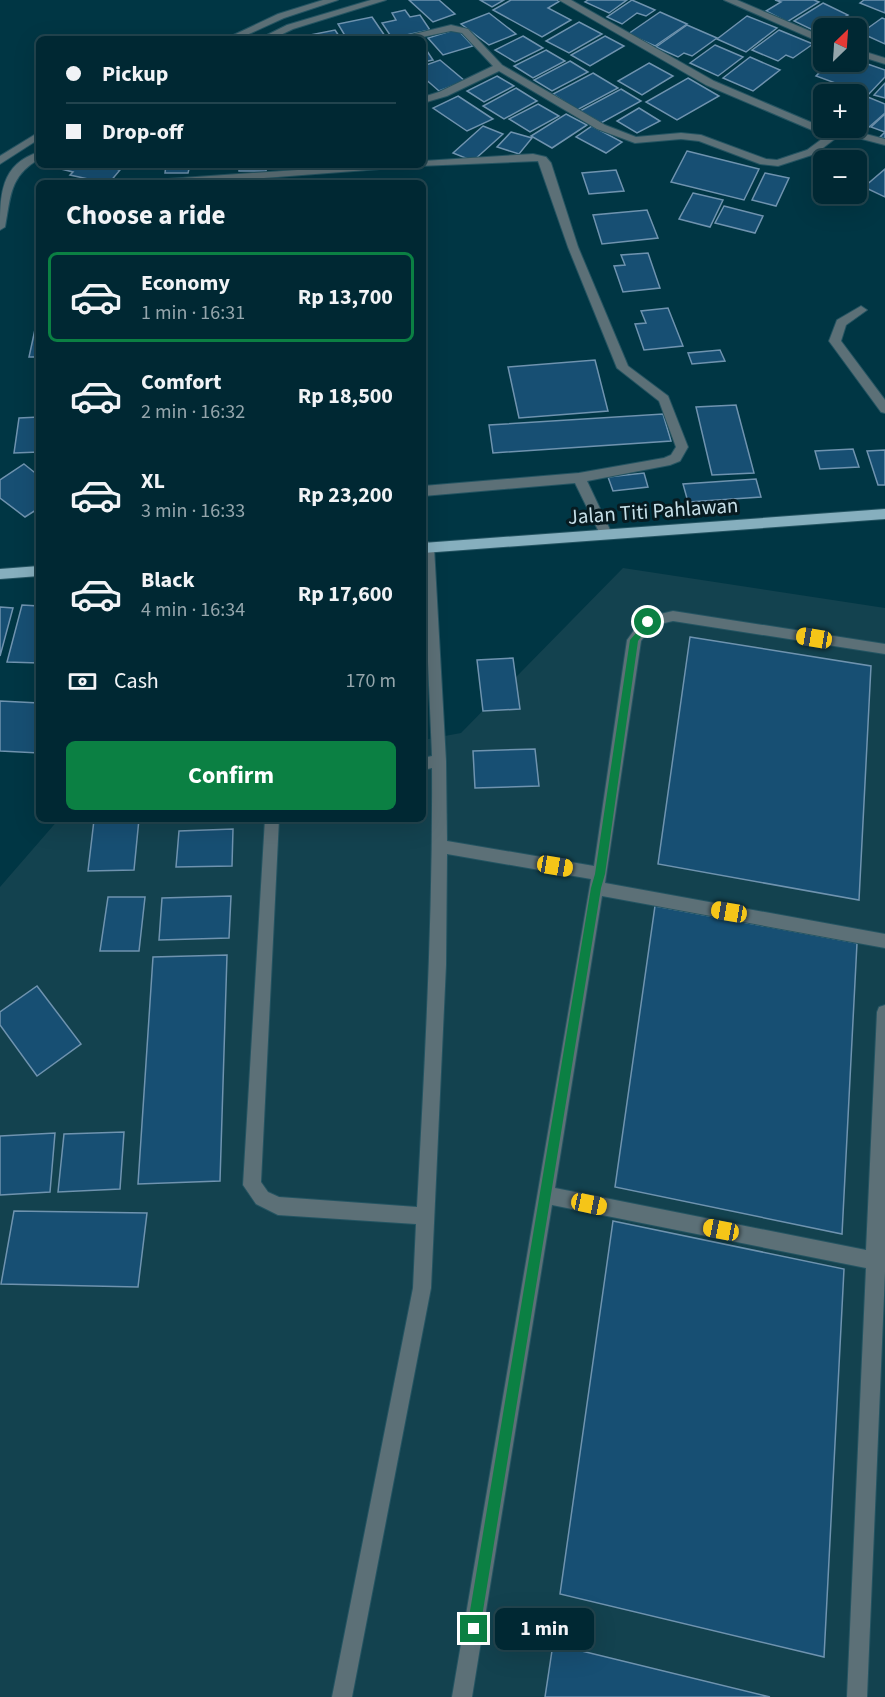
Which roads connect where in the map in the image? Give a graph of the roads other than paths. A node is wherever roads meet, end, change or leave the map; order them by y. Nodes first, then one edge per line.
1 (333, 0) edge
2 (381, 0) edge
3 (564, 0) edge
4 (729, 0) edge
5 (281, 16) junction
6 (290, 27) junction
7 (237, 36) edge
8 (270, 36) edge
9 (415, 36) edge
10 (813, 37) edge
11 (867, 55) edge
12 (885, 61) edge
13 (499, 67) junction
14 (426, 99) edge
15 (813, 127) edge
16 (36, 137) edge
17 (867, 137) edge
18 (829, 138) edge
19 (885, 142) edge
20 (36, 157) edge
21 (0, 161) edge
22 (426, 164) edge
23 (371, 168) edge
24 (0, 170) edge
25 (12, 174) junction
26 (197, 180) edge
27 (0, 226) edge
28 (861, 310) dead end
29 (885, 409) edge
30 (579, 478) junction
31 (426, 491) edge
32 (885, 514) edge
33 (606, 534) junction
34 (426, 547) edge
35 (36, 571) edge
36 (0, 574) edge
37 (426, 583) edge
38 (885, 649) edge
39 (431, 763) edge
40 (272, 822) edge
41 (440, 846) junction
42 (598, 881) junction
43 (885, 941) edge
44 (885, 1012) edge
45 (545, 1195) junction
46 (427, 1216) junction
47 (880, 1262) edge
48 (342, 1697) edge
49 (462, 1697) edge
50 (857, 1697) edge

1 - 5 street
2 - 6 street
3 - 15 street
4 - 10 street
5 - 6 street
5 - 7 street
6 - 8 street
9 - 13 street
11 - 12 street
13 - 14 street
13 - 18 street
16 - 21 street
17 - 19 street
20 - 25 street
22 - 30 street
23 - 26 street
24 - 25 street
25 - 27 street
28 - 29 street
30 - 31 street
30 - 33 street
32 - 33 main road, Jalan Titi Pahlawan
33 - 34 main road, Jalan Titi Pahlawan
35 - 36 main road
37 - 39 street
38 - 42 street
39 - 41 street
40 - 46 street
41 - 42 street
41 - 46 street
42 - 43 street
42 - 45 street
44 - 47 street
45 - 47 street
45 - 49 street
46 - 48 street
47 - 50 street

